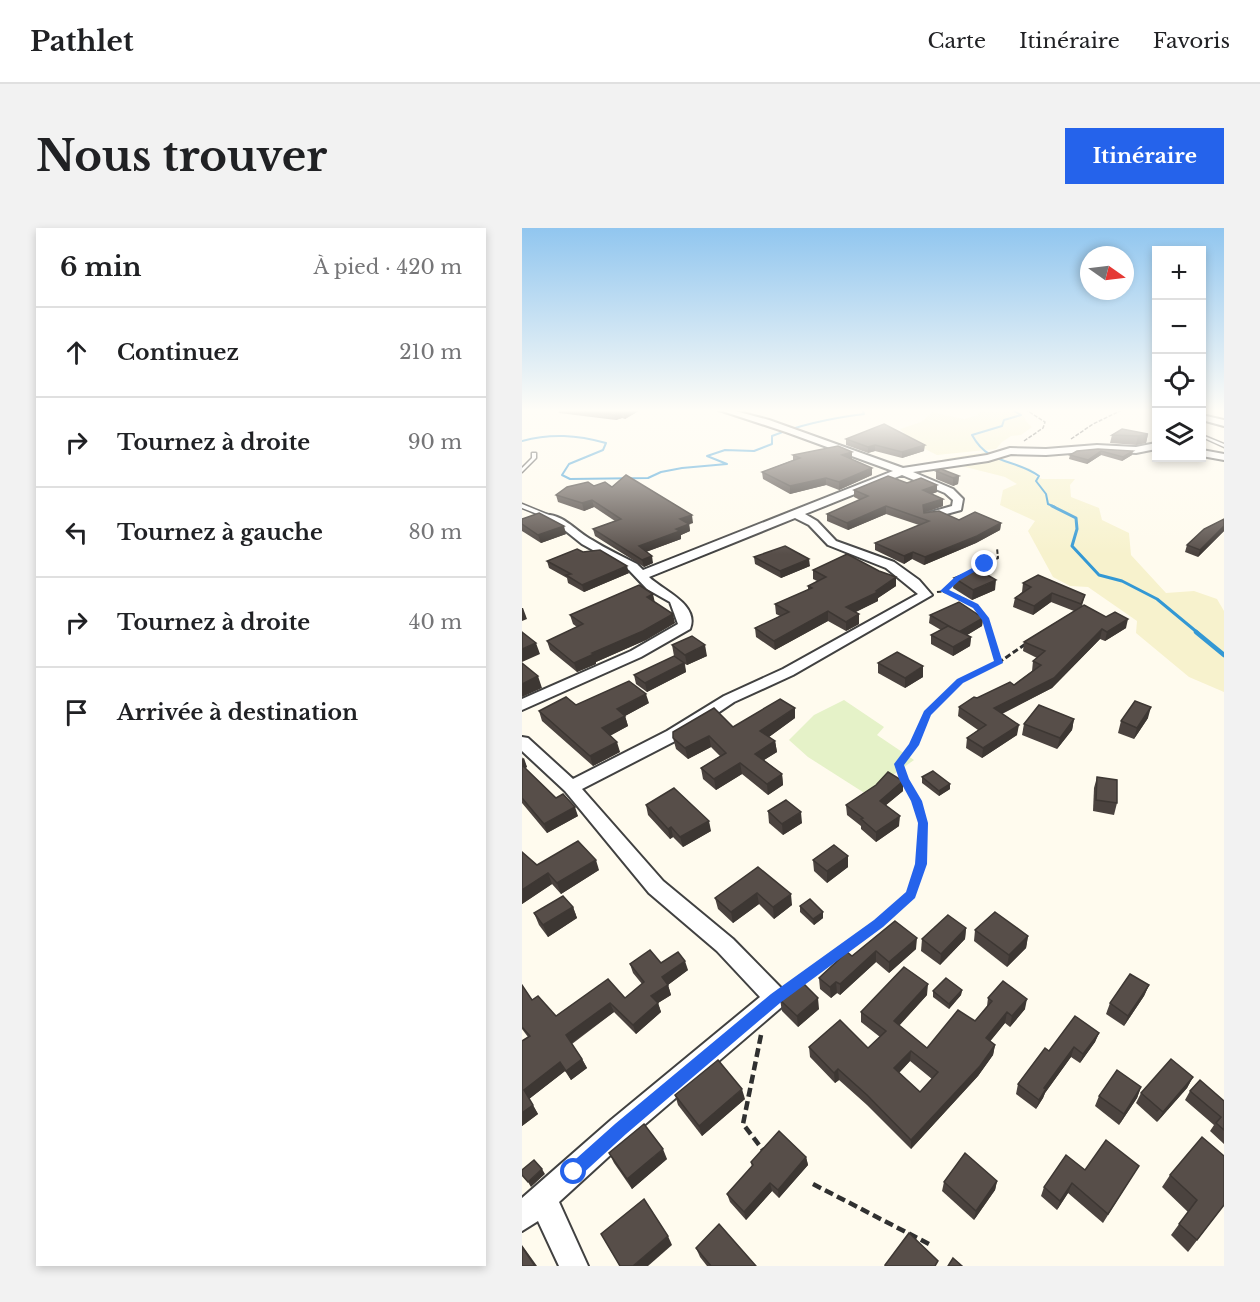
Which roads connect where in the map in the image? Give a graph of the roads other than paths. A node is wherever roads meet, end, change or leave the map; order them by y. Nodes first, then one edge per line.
1 (534, 457) edge
2 (862, 457) edge
3 (985, 457) edge
4 (522, 471) edge
5 (902, 471) junction
6 (522, 506) edge
7 (797, 514) junction
8 (928, 516) edge
9 (547, 517) joint
10 (642, 575) junction
11 (522, 705) edge
12 (522, 742) edge
13 (572, 787) junction
14 (532, 1209) edge
15 (574, 1266) edge

1 - 4 lane
2 - 5 street
3 - 5 street
5 - 7 street
5 - 8 street
6 - 9 lane
7 - 10 street
7 - 13 street
9 - 10 street
10 - 11 street
12 - 13 street
13 - 14 street
14 - 15 street

